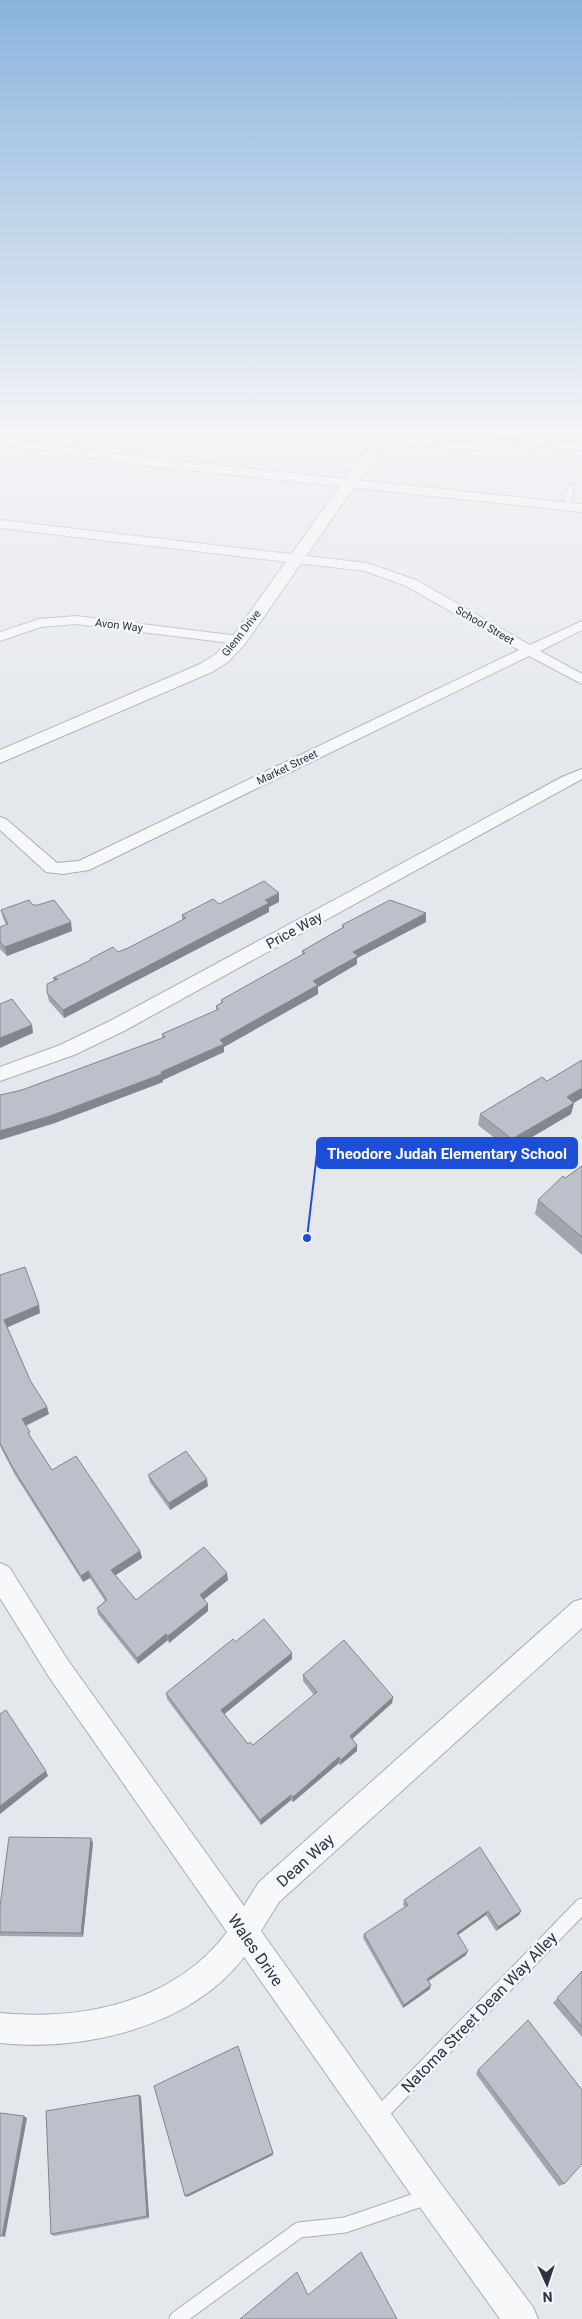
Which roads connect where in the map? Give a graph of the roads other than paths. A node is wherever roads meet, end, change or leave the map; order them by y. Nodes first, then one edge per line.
1 (164, 542) edge
2 (307, 542) edge
3 (297, 557) junction
4 (582, 625) edge
5 (0, 636) edge
6 (239, 640) junction
7 (530, 650) junction
8 (582, 680) edge
9 (0, 757) edge
10 (582, 774) edge
11 (0, 822) edge
12 (0, 1074) edge
13 (0, 1575) edge
14 (582, 1612) edge
15 (582, 1906) edge
16 (243, 1932) junction
17 (0, 2028) edge
18 (376, 2118) junction
19 (430, 2195) junction
20 (177, 2319) edge
21 (521, 2319) edge

1 - 3 street, School Street
2 - 3 street, Glenn Drive
3 - 6 street, Glenn Drive
3 - 7 street, School Street
4 - 7 street, Market Street
5 - 6 street, Avon Way
6 - 9 street, Glenn Drive
7 - 8 street, School Street
7 - 11 street, Market Street
10 - 12 street, Price Way
13 - 16 street, Wales Drive
14 - 16 street, Dean Way
15 - 18 lane, Natoma Street Dean Way Alley
16 - 17 street, Dean Way
16 - 18 street, Wales Drive
18 - 19 street, Wales Drive
19 - 20 lane
19 - 21 street, Wales Drive

